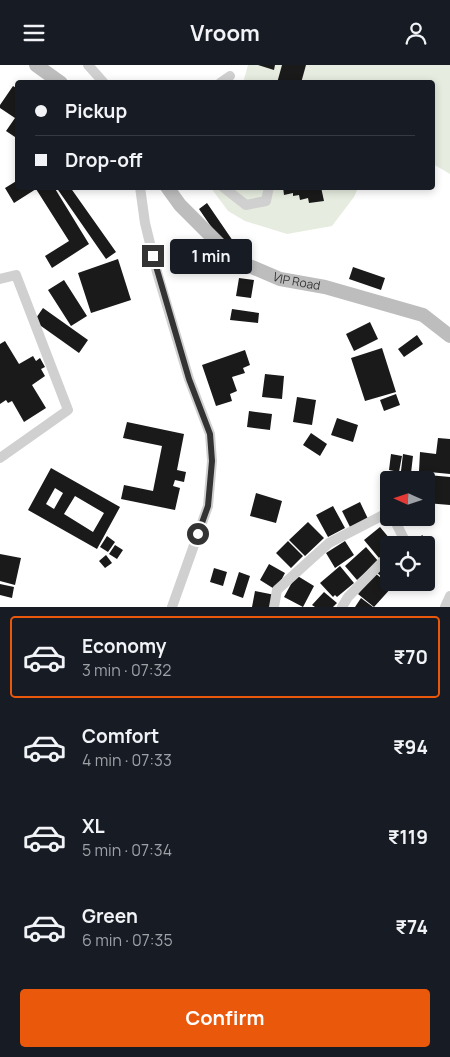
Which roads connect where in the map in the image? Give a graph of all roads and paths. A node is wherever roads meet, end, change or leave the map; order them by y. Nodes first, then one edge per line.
1 (36, 65) edge
2 (88, 65) edge
3 (230, 77) dead end
4 (57, 80) edge
5 (101, 80) edge
6 (225, 80) edge
7 (140, 190) edge
8 (169, 190) edge
9 (227, 190) edge
10 (268, 190) edge
11 (0, 279) edge
12 (449, 337) edge
13 (0, 457) edge
14 (380, 517) edge
15 (380, 564) edge
16 (450, 596) edge
17 (172, 607) edge
18 (274, 607) edge
19 (342, 607) edge
20 (445, 607) edge

1 - 4 main road
2 - 5 street
3 - 6 street
7 - 17 street
8 - 12 main road, VIP Road
9 - 10 street
11 - 13 street
14 - 18 street
15 - 19 street
16 - 20 street

